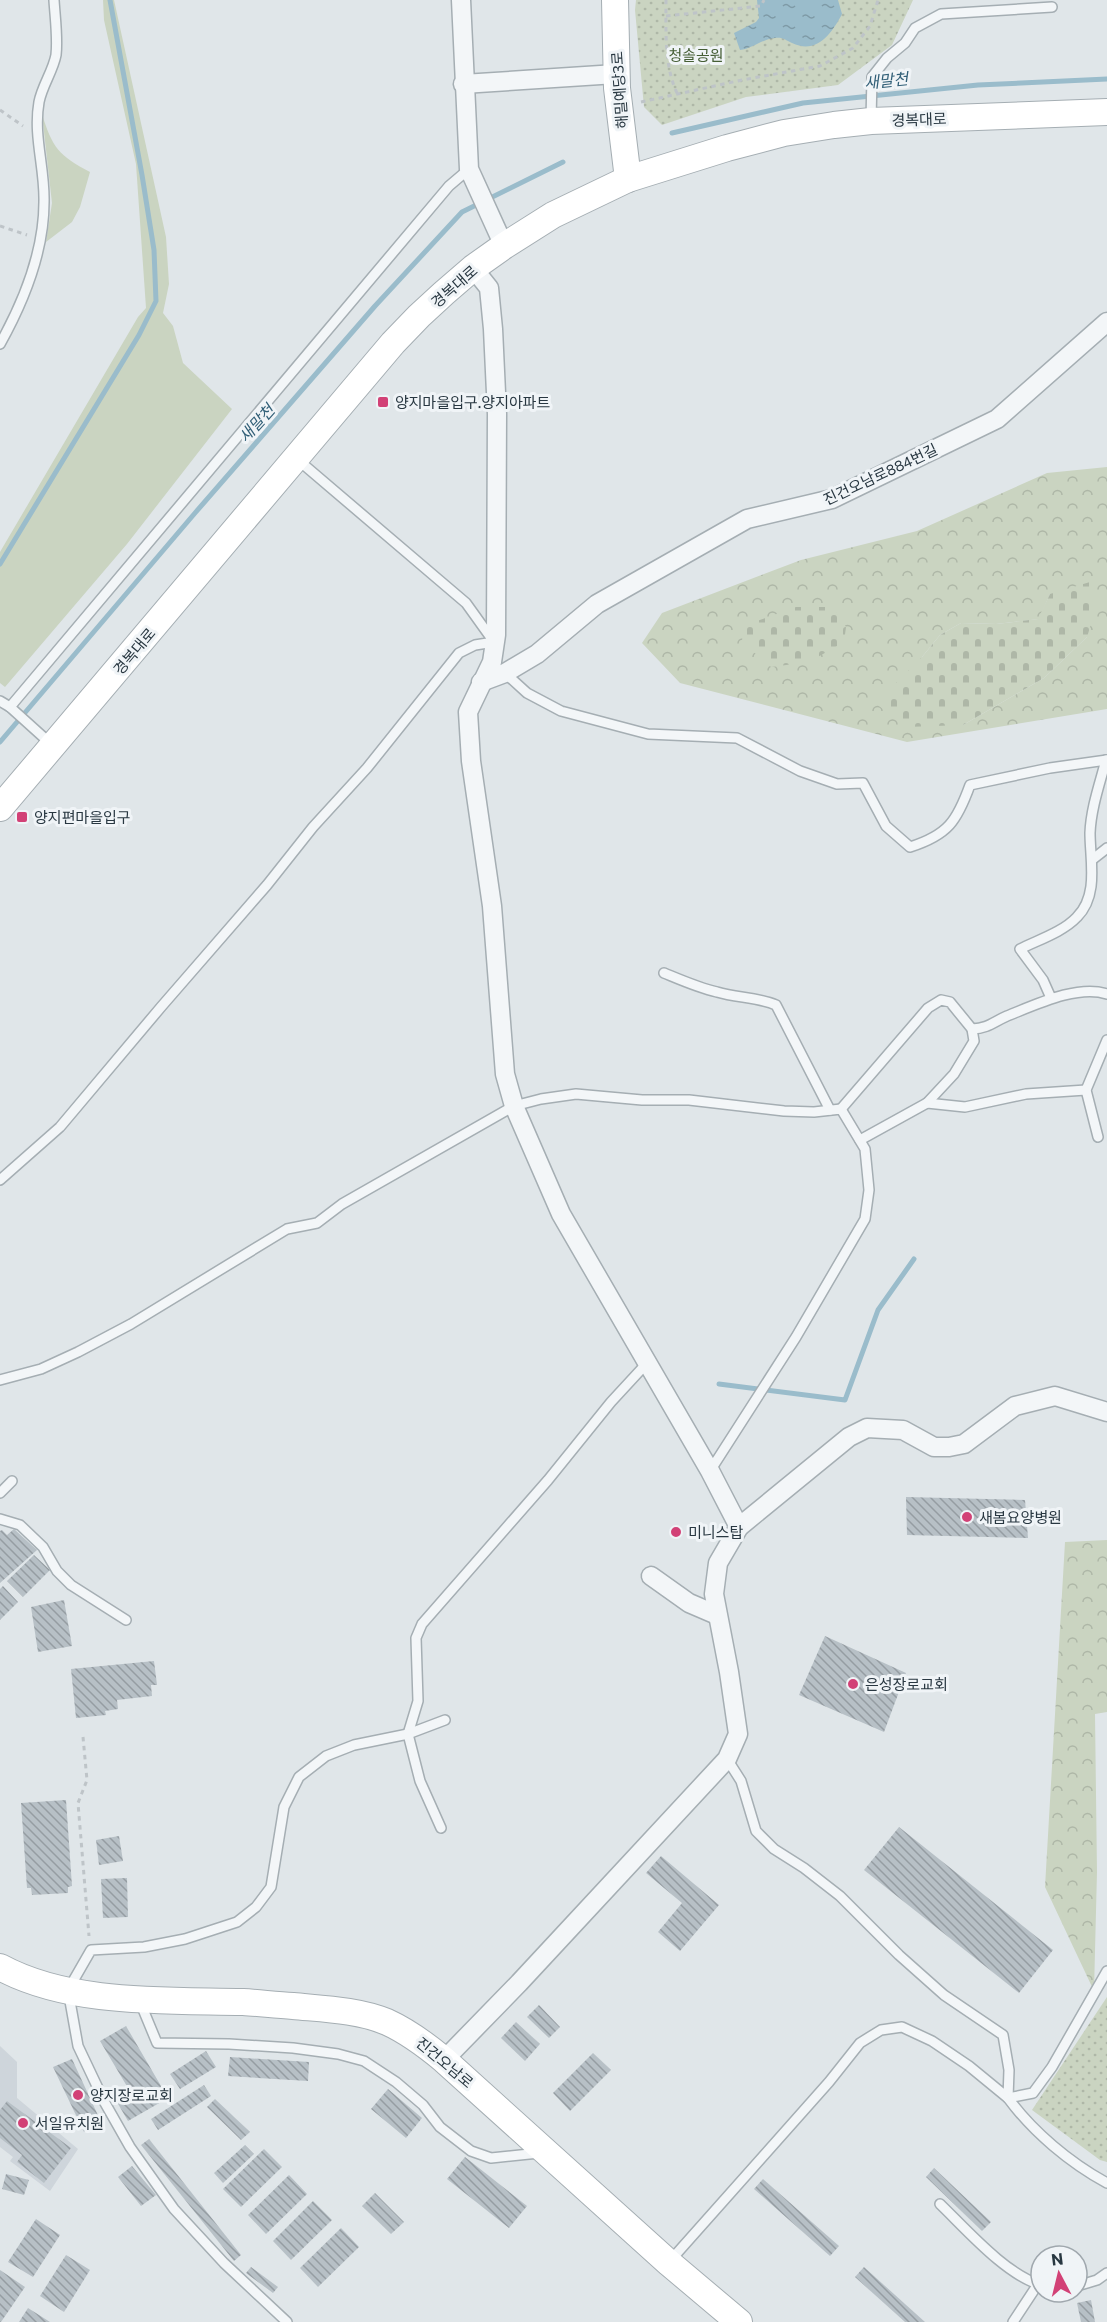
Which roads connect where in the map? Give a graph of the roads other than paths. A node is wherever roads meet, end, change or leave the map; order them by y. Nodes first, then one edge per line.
1 (54, 0) edge
2 (461, 0) edge
3 (615, 0) edge
4 (1052, 7) dead end
5 (616, 74) junction
6 (464, 84) junction
7 (871, 112) junction
8 (1107, 112) edge
9 (469, 169) junction
10 (628, 179) junction
11 (504, 246) junction
12 (473, 268) junction
13 (1107, 322) edge
14 (0, 344) edge
15 (297, 459) junction
16 (495, 642) junction
17 (505, 674) junction
18 (481, 682) junction
19 (0, 701) edge
20 (10, 707) junction
21 (52, 746) junction
22 (1107, 760) edge
23 (0, 808) edge
24 (1107, 848) edge
25 (1093, 859) junction
26 (664, 973) dead end
27 (1105, 992) edge
28 (1051, 998) junction
29 (972, 1029) junction
30 (1107, 1040) edge
31 (1086, 1090) junction
32 (927, 1103) junction
33 (514, 1106) junction
34 (841, 1109) junction
35 (830, 1110) junction
36 (1098, 1137) dead end
37 (860, 1140) junction
38 (0, 1180) edge
39 (647, 1364) junction
40 (0, 1380) edge
41 (1107, 1413) edge
42 (710, 1472) junction
43 (12, 1481) dead end
44 (0, 1493) edge
45 (0, 1520) edge
46 (739, 1527) junction
47 (651, 1576) dead end
48 (717, 1615) junction
49 (126, 1620) dead end
50 (446, 1720) dead end
51 (408, 1734) junction
52 (727, 1759) junction
53 (441, 1828) dead end
54 (1107, 1971) edge
55 (2, 1972) edge
56 (68, 1990) junction
57 (139, 2000) junction
58 (444, 2060) junction
59 (1008, 2098) junction
60 (548, 2152) junction
61 (1107, 2183) edge
62 (940, 2204) dead end
63 (669, 2263) junction
64 (1107, 2273) edge
65 (1029, 2281) edge
66 (1089, 2282) edge
67 (1029, 2300) edge
68 (287, 2322) edge
69 (739, 2322) edge
70 (1013, 2322) edge

1 - 14 lane
2 - 6 street
3 - 5 street, 해밀예당3로
4 - 7 lane
5 - 6 street
5 - 10 street, 해밀예당3로
6 - 9 street
7 - 8 street, 경복대로
7 - 10 street, 경복대로
9 - 11 street
9 - 20 lane
10 - 11 street, 경복대로
11 - 12 street, 경복대로
12 - 15 street, 경복대로
12 - 16 street
13 - 17 street, 진건오남로884번길
15 - 16 lane
15 - 21 street, 경복대로
16 - 18 street
16 - 38 lane
17 - 18 street, 진건오남로884번길
17 - 22 lane
18 - 33 street
19 - 20 lane
20 - 21 lane
21 - 23 street, 경복대로
22 - 25 lane
24 - 25 lane
25 - 28 lane
26 - 35 lane
27 - 28 lane
28 - 29 lane
29 - 32 lane
29 - 34 lane
30 - 31 lane
31 - 32 lane
31 - 36 lane
32 - 37 lane
33 - 35 lane
33 - 39 street
33 - 40 lane
34 - 35 lane
34 - 37 lane
37 - 42 lane
39 - 42 street
39 - 51 lane
41 - 46 street
42 - 46 street
43 - 44 lane
45 - 49 lane
46 - 48 street
47 - 48 street
48 - 52 street
50 - 51 lane
51 - 53 lane
51 - 56 lane
52 - 58 street
52 - 59 lane
54 - 59 lane
55 - 56 street, 진건오남로
56 - 57 street, 진건오남로
56 - 68 lane
57 - 58 street, 진건오남로
57 - 60 lane
58 - 60 street, 진건오남로
59 - 61 lane
59 - 63 lane
60 - 63 street, 진건오남로
62 - 65 lane
63 - 69 street, 진건오남로
64 - 66 lane
67 - 70 lane

